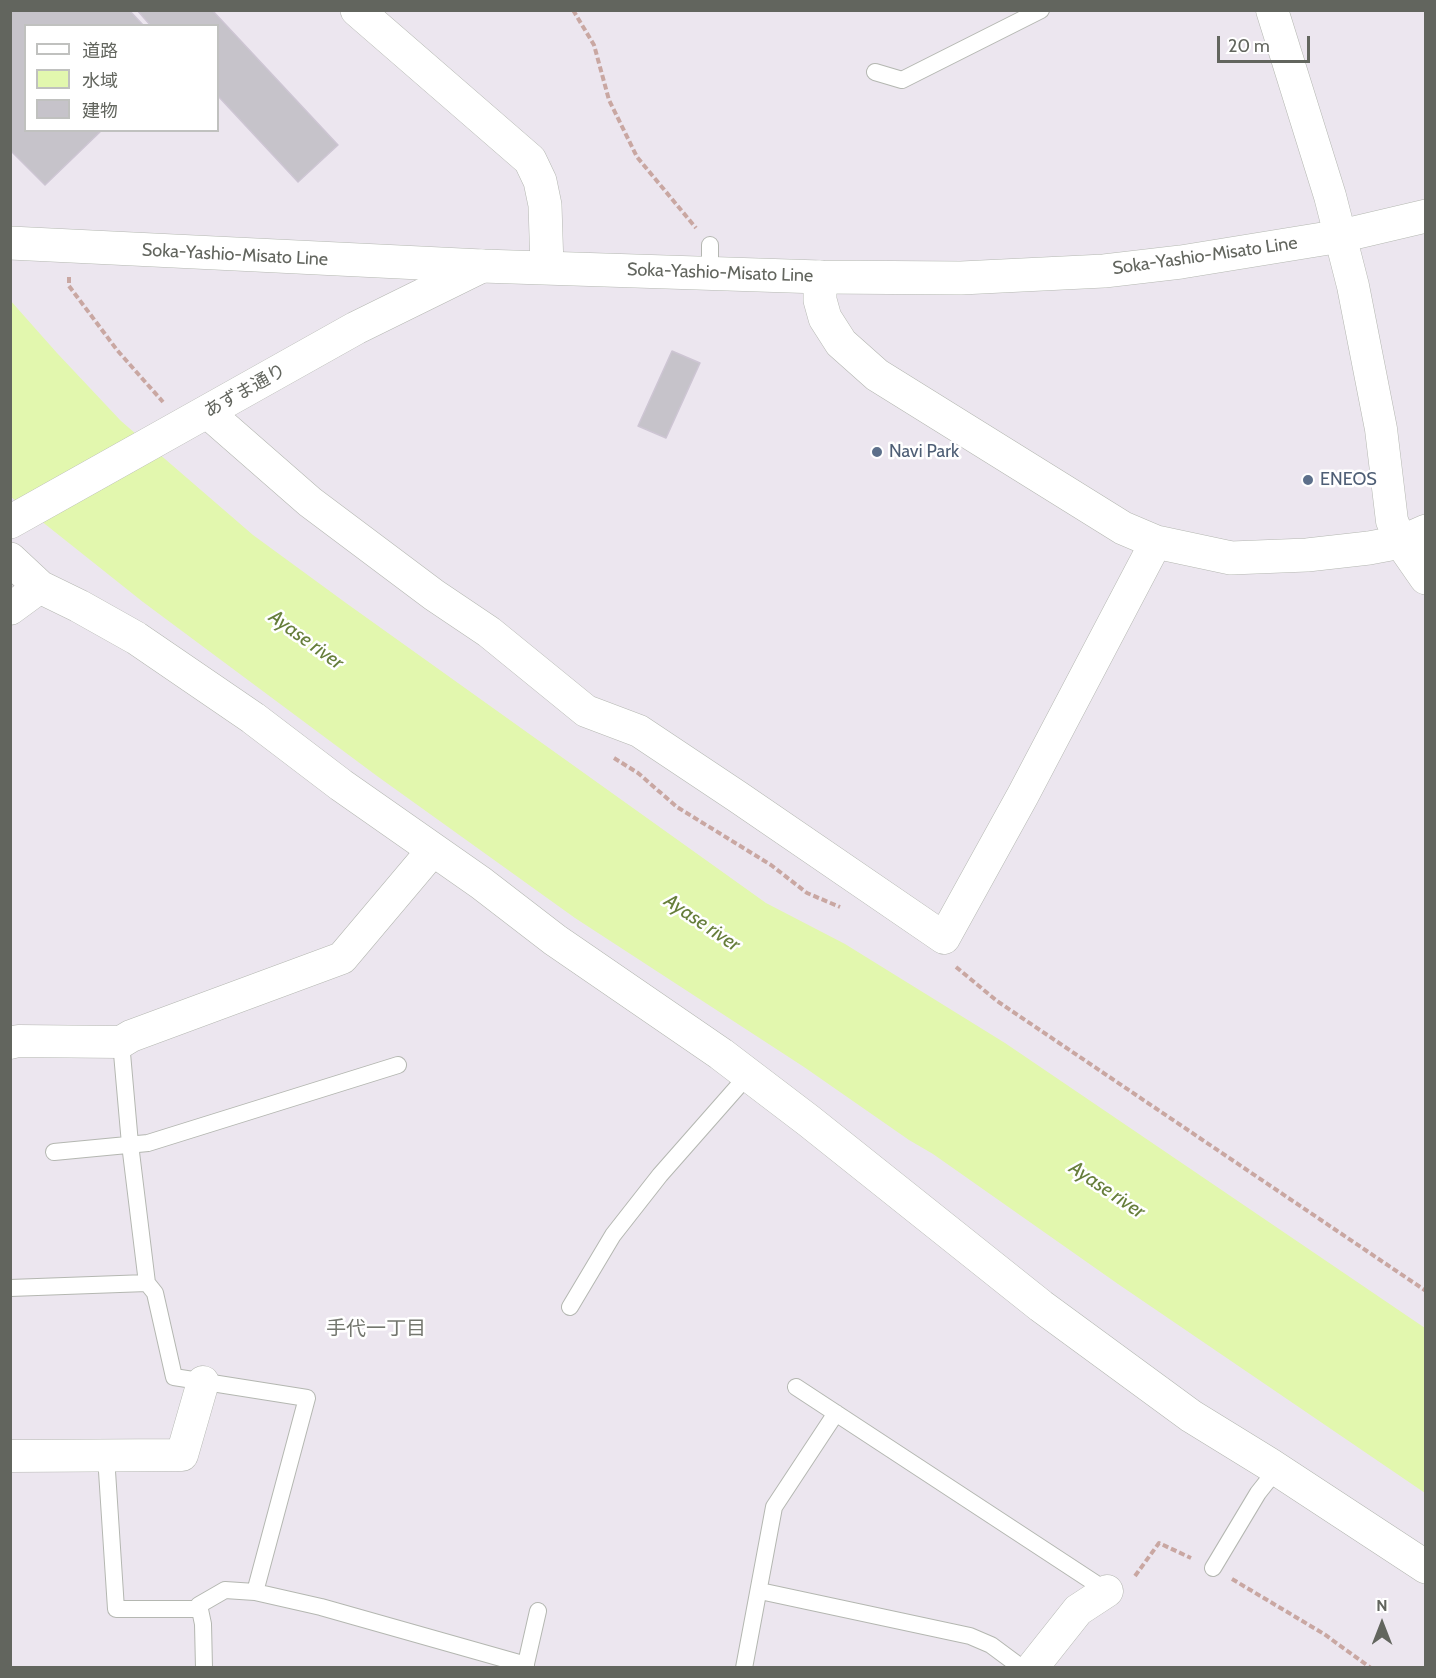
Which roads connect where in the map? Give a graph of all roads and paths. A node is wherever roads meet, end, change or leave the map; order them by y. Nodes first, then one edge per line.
1 (573, 10) edge
2 (1041, 10) edge
3 (1272, 10) edge
4 (370, 14) edge
5 (875, 72) dead end
6 (1425, 216) edge
7 (1341, 236) junction
8 (14, 243) edge
9 (68, 247) junction
10 (710, 259) junction
11 (482, 266) junction
12 (547, 267) junction
13 (820, 277) junction
14 (191, 421) junction
15 (18, 518) edge
16 (1413, 537) edge
17 (1156, 542) junction
18 (10, 560) edge
19 (1425, 578) edge
20 (40, 586) junction
21 (10, 609) edge
22 (433, 850) junction
23 (10, 1042) edge
24 (121, 1042) junction
25 (398, 1065) dead end
26 (748, 1075) junction
27 (130, 1144) junction
28 (54, 1152) dead end
29 (147, 1283) junction
30 (10, 1288) edge
31 (570, 1307) dead end
32 (203, 1382) junction
33 (796, 1387) dead end
34 (836, 1413) junction
35 (10, 1456) edge
36 (106, 1456) junction
37 (1277, 1470) junction
38 (1425, 1567) edge
39 (1213, 1568) junction
40 (760, 1591) junction
41 (1107, 1591) junction
42 (255, 1592) junction
43 (200, 1609) junction
44 (538, 1611) dead end
45 (526, 1666) edge
46 (204, 1668) edge
47 (744, 1668) edge
48 (1023, 1668) edge
49 (1032, 1668) edge
50 (1371, 1668) edge

1 - 10 path
2 - 5 lane
3 - 7 street
4 - 12 street
6 - 7 street, Soka-Yashio-Misato Line
7 - 13 street, Soka-Yashio-Misato Line
7 - 16 street
8 - 9 street, Soka-Yashio-Misato Line
9 - 11 street, Soka-Yashio-Misato Line
9 - 14 path
10 - 12 street, Soka-Yashio-Misato Line
10 - 13 street, Soka-Yashio-Misato Line
11 - 12 street, Soka-Yashio-Misato Line
11 - 14 street, あずま通り
13 - 17 street
14 - 15 street, あずま通り
14 - 17 street
16 - 17 street
16 - 19 street
18 - 20 street
20 - 21 street
20 - 22 street
22 - 24 street
22 - 26 street
23 - 24 street
24 - 27 lane
25 - 27 lane
26 - 31 lane
26 - 37 street
27 - 28 lane
27 - 29 lane
29 - 30 lane
29 - 32 lane
32 - 36 street
32 - 42 lane
33 - 34 lane
34 - 40 lane
34 - 41 lane
35 - 36 street
36 - 43 lane
37 - 38 street
37 - 39 lane
39 - 41 path
39 - 50 path
40 - 47 lane
40 - 48 lane
41 - 49 street
42 - 43 lane
42 - 45 lane
43 - 46 lane
44 - 45 lane

